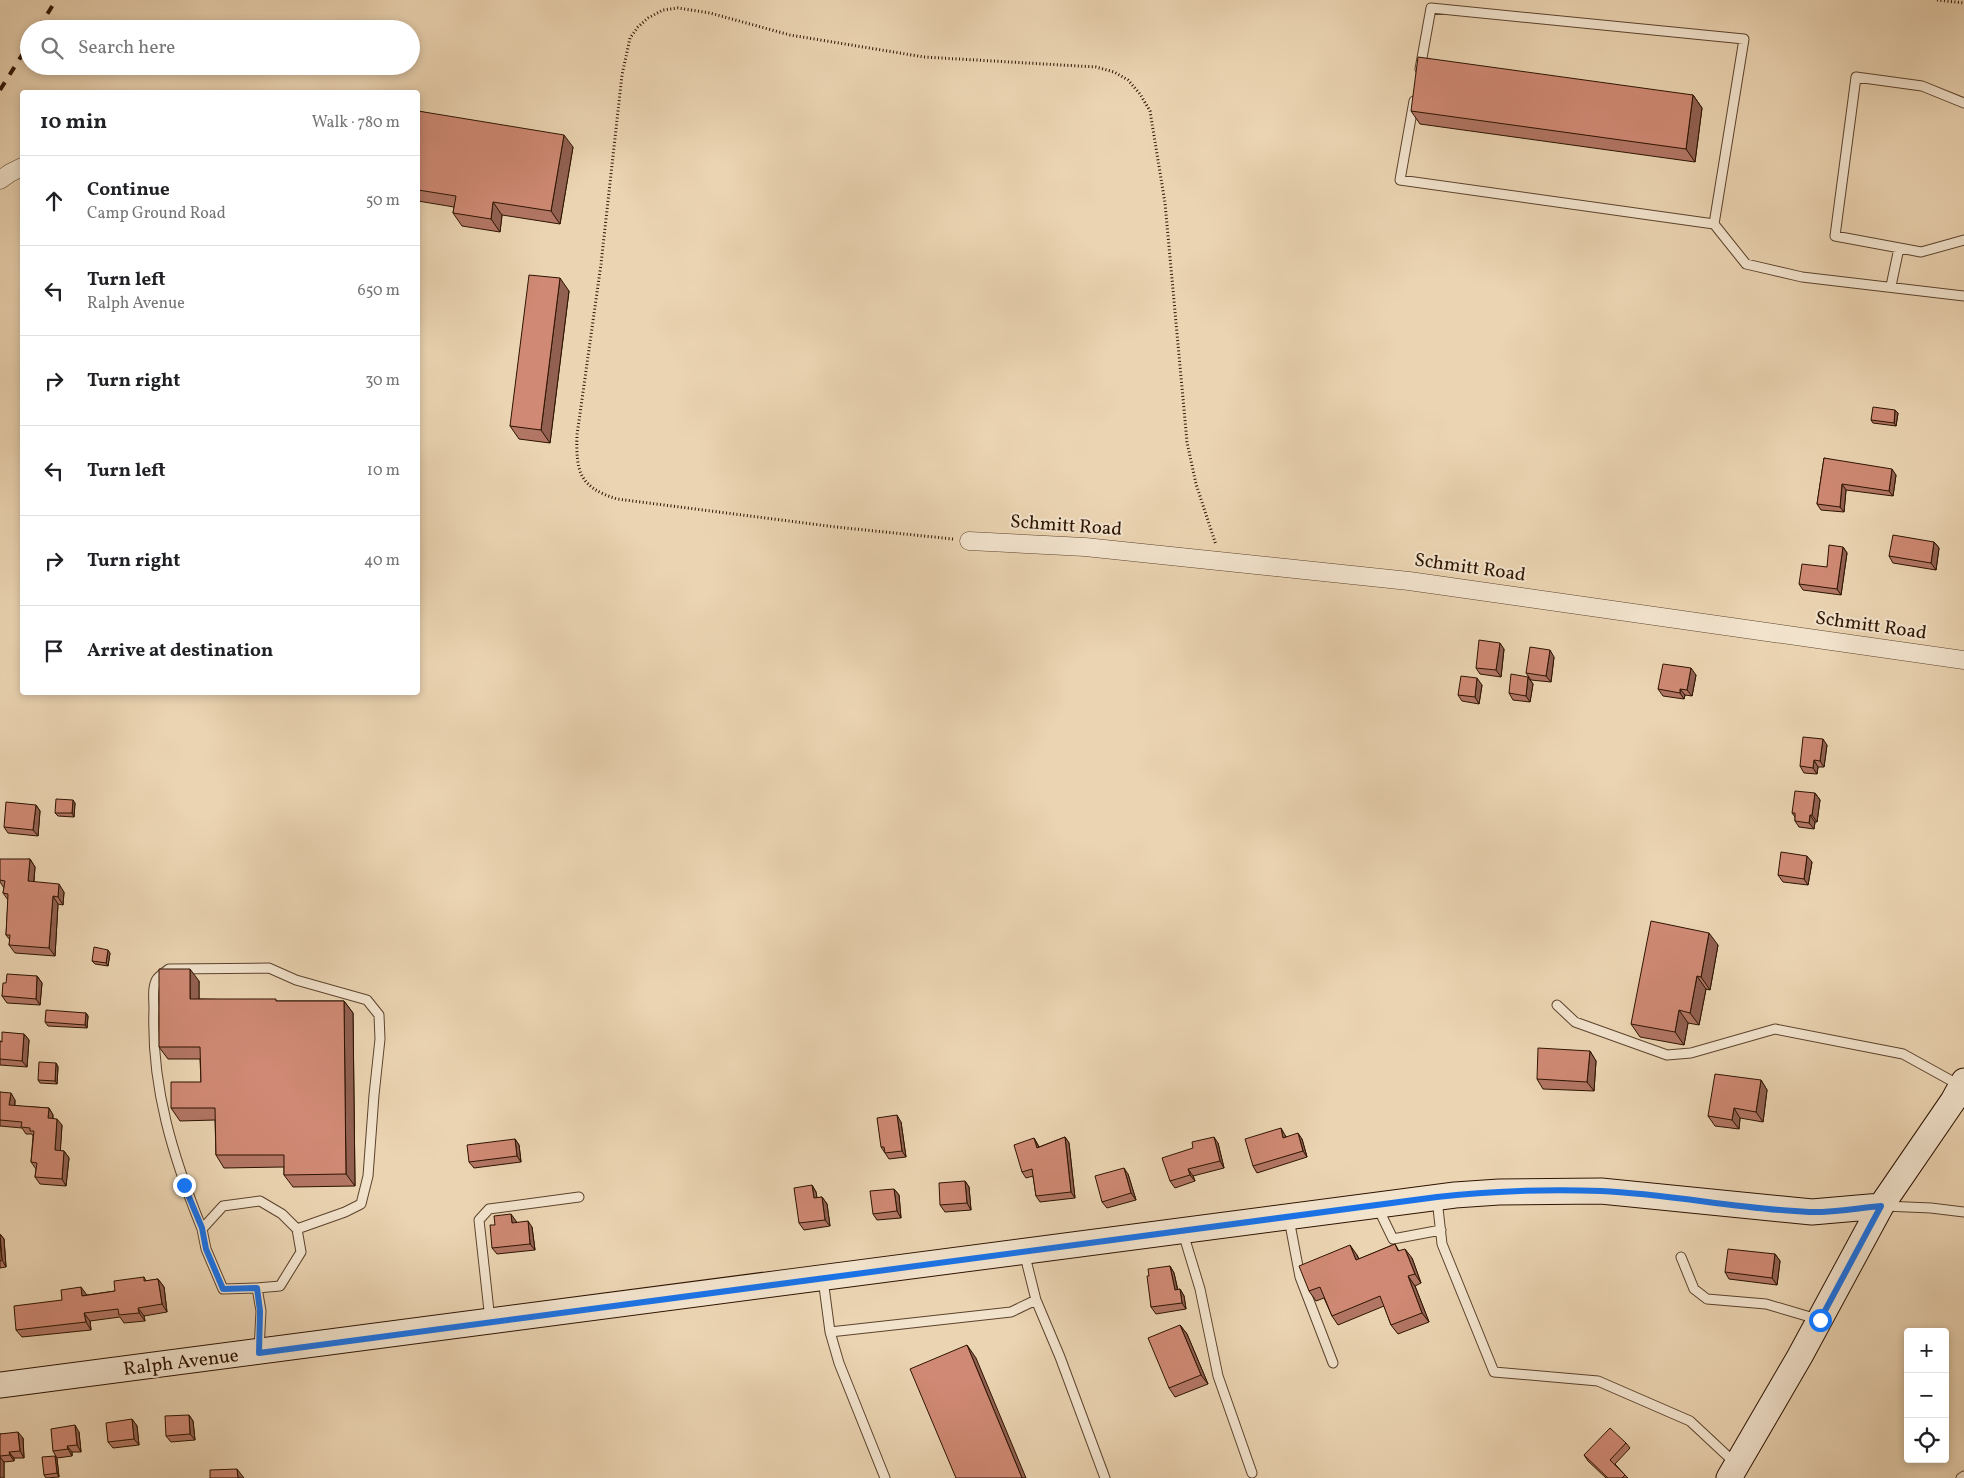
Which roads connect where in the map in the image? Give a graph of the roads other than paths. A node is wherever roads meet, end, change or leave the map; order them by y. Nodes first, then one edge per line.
1 (1419, 75) edge
2 (1416, 94) edge
3 (1964, 104) edge
4 (20, 168) edge
5 (0, 180) edge
6 (1714, 224) junction
7 (1964, 240) edge
8 (1899, 248) junction
9 (1891, 286) junction
10 (1964, 296) edge
11 (969, 540) road end
12 (1964, 660) edge
13 (1557, 1005) dead end
14 (1962, 1083) edge
15 (579, 1197) dead end
16 (1437, 1197) junction
17 (1376, 1205) junction
18 (1881, 1206) junction
19 (1964, 1212) edge
20 (1288, 1216) junction
21 (202, 1228) junction
22 (297, 1229) junction
23 (1183, 1230) junction
24 (1441, 1230) junction
25 (1024, 1252) junction
26 (1681, 1257) dead end
27 (823, 1279) junction
28 (257, 1288) junction
29 (1036, 1300) junction
30 (1820, 1320) junction
31 (490, 1322) junction
32 (830, 1332) junction
33 (259, 1353) junction
34 (1333, 1363) dead end
35 (0, 1385) edge
36 (1733, 1471) edge
37 (1252, 1473) dead end
38 (885, 1478) edge
39 (1105, 1478) edge

1 - 6 lane
2 - 6 lane
3 - 8 lane
4 - 5 street
6 - 9 lane
7 - 8 lane
8 - 9 lane
9 - 10 lane
11 - 12 street, Schmitt Road
13 - 14 lane
14 - 18 street
15 - 31 lane
16 - 17 street, Ralph Avenue
16 - 18 street, Ralph Avenue
16 - 24 lane
17 - 20 street, Ralph Avenue
17 - 24 lane
18 - 19 lane
18 - 30 street
20 - 23 street, Ralph Avenue
20 - 34 lane
21 - 22 lane
21 - 22 lane
21 - 28 lane
22 - 28 lane
23 - 25 street, Ralph Avenue
23 - 37 lane
24 - 36 lane
25 - 27 street, Ralph Avenue
25 - 29 lane
26 - 30 lane
27 - 31 street, Ralph Avenue
27 - 32 lane
28 - 33 lane
29 - 32 lane
29 - 39 lane
30 - 36 street
31 - 33 street, Ralph Avenue
32 - 38 lane
33 - 35 street, Ralph Avenue

